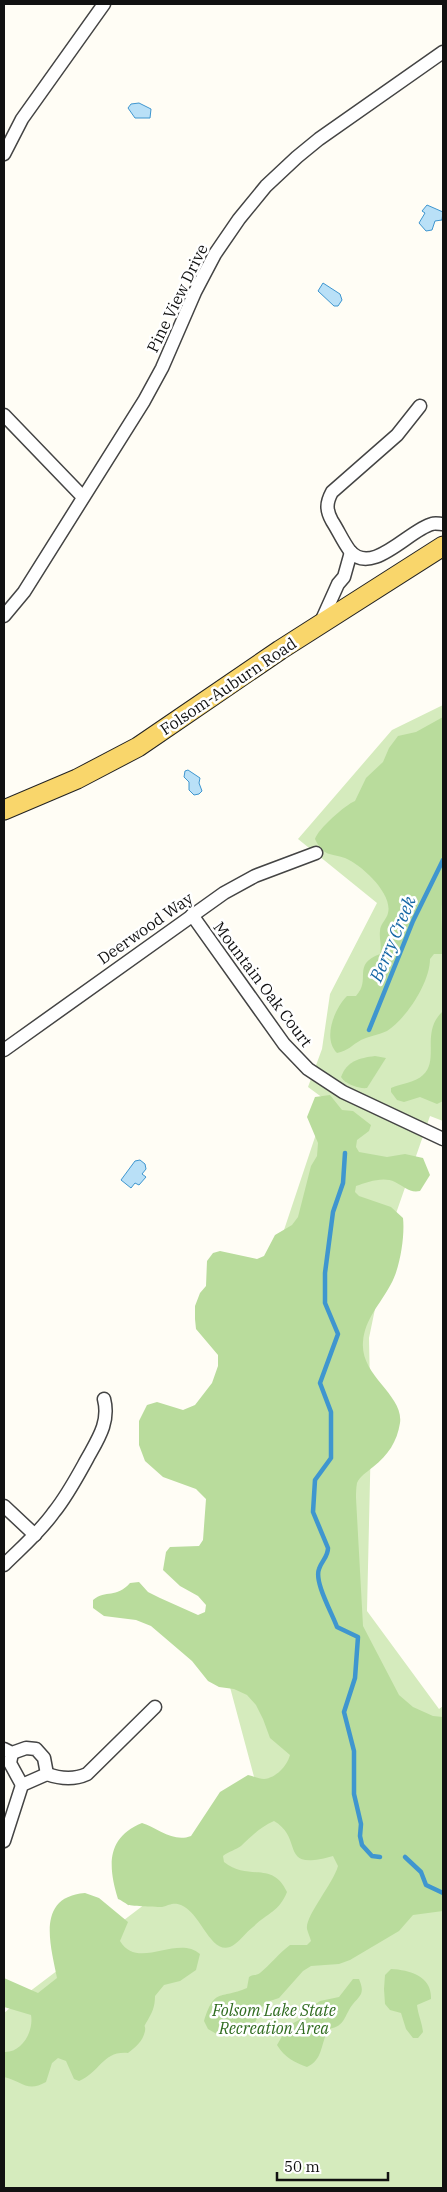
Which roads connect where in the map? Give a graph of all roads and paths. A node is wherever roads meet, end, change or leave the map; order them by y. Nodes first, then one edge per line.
1 (104, 4) edge
2 (443, 52) edge
3 (4, 154) edge
4 (420, 406) dead end
5 (4, 415) edge
6 (83, 497) junction
7 (443, 524) edge
8 (443, 546) edge
9 (351, 552) junction
10 (4, 616) edge
11 (320, 624) junction
12 (4, 810) edge
13 (316, 854) dead end
14 (192, 915) junction
15 (4, 1050) edge
16 (438, 1136) edge
17 (104, 1399) dead end
18 (4, 1506) edge
19 (35, 1536) junction
20 (4, 1566) edge
21 (155, 1707) dead end
22 (8, 1751) edge
23 (47, 1774) junction
24 (22, 1785) junction
25 (4, 1841) edge

1 - 3 street
2 - 6 street, Pine View Drive
4 - 9 street
5 - 6 street
6 - 10 street, Pine View Drive
7 - 9 street
8 - 11 main road, Folsom-Auburn Road
9 - 11 street
11 - 12 main road, Folsom-Auburn Road
13 - 14 street, Deerwood Way
14 - 15 street, Deerwood Way
14 - 16 street, Mountain Oak Court
17 - 19 street
18 - 19 street
19 - 20 street
21 - 23 street
22 - 23 street
22 - 24 street
23 - 24 street
24 - 25 street

